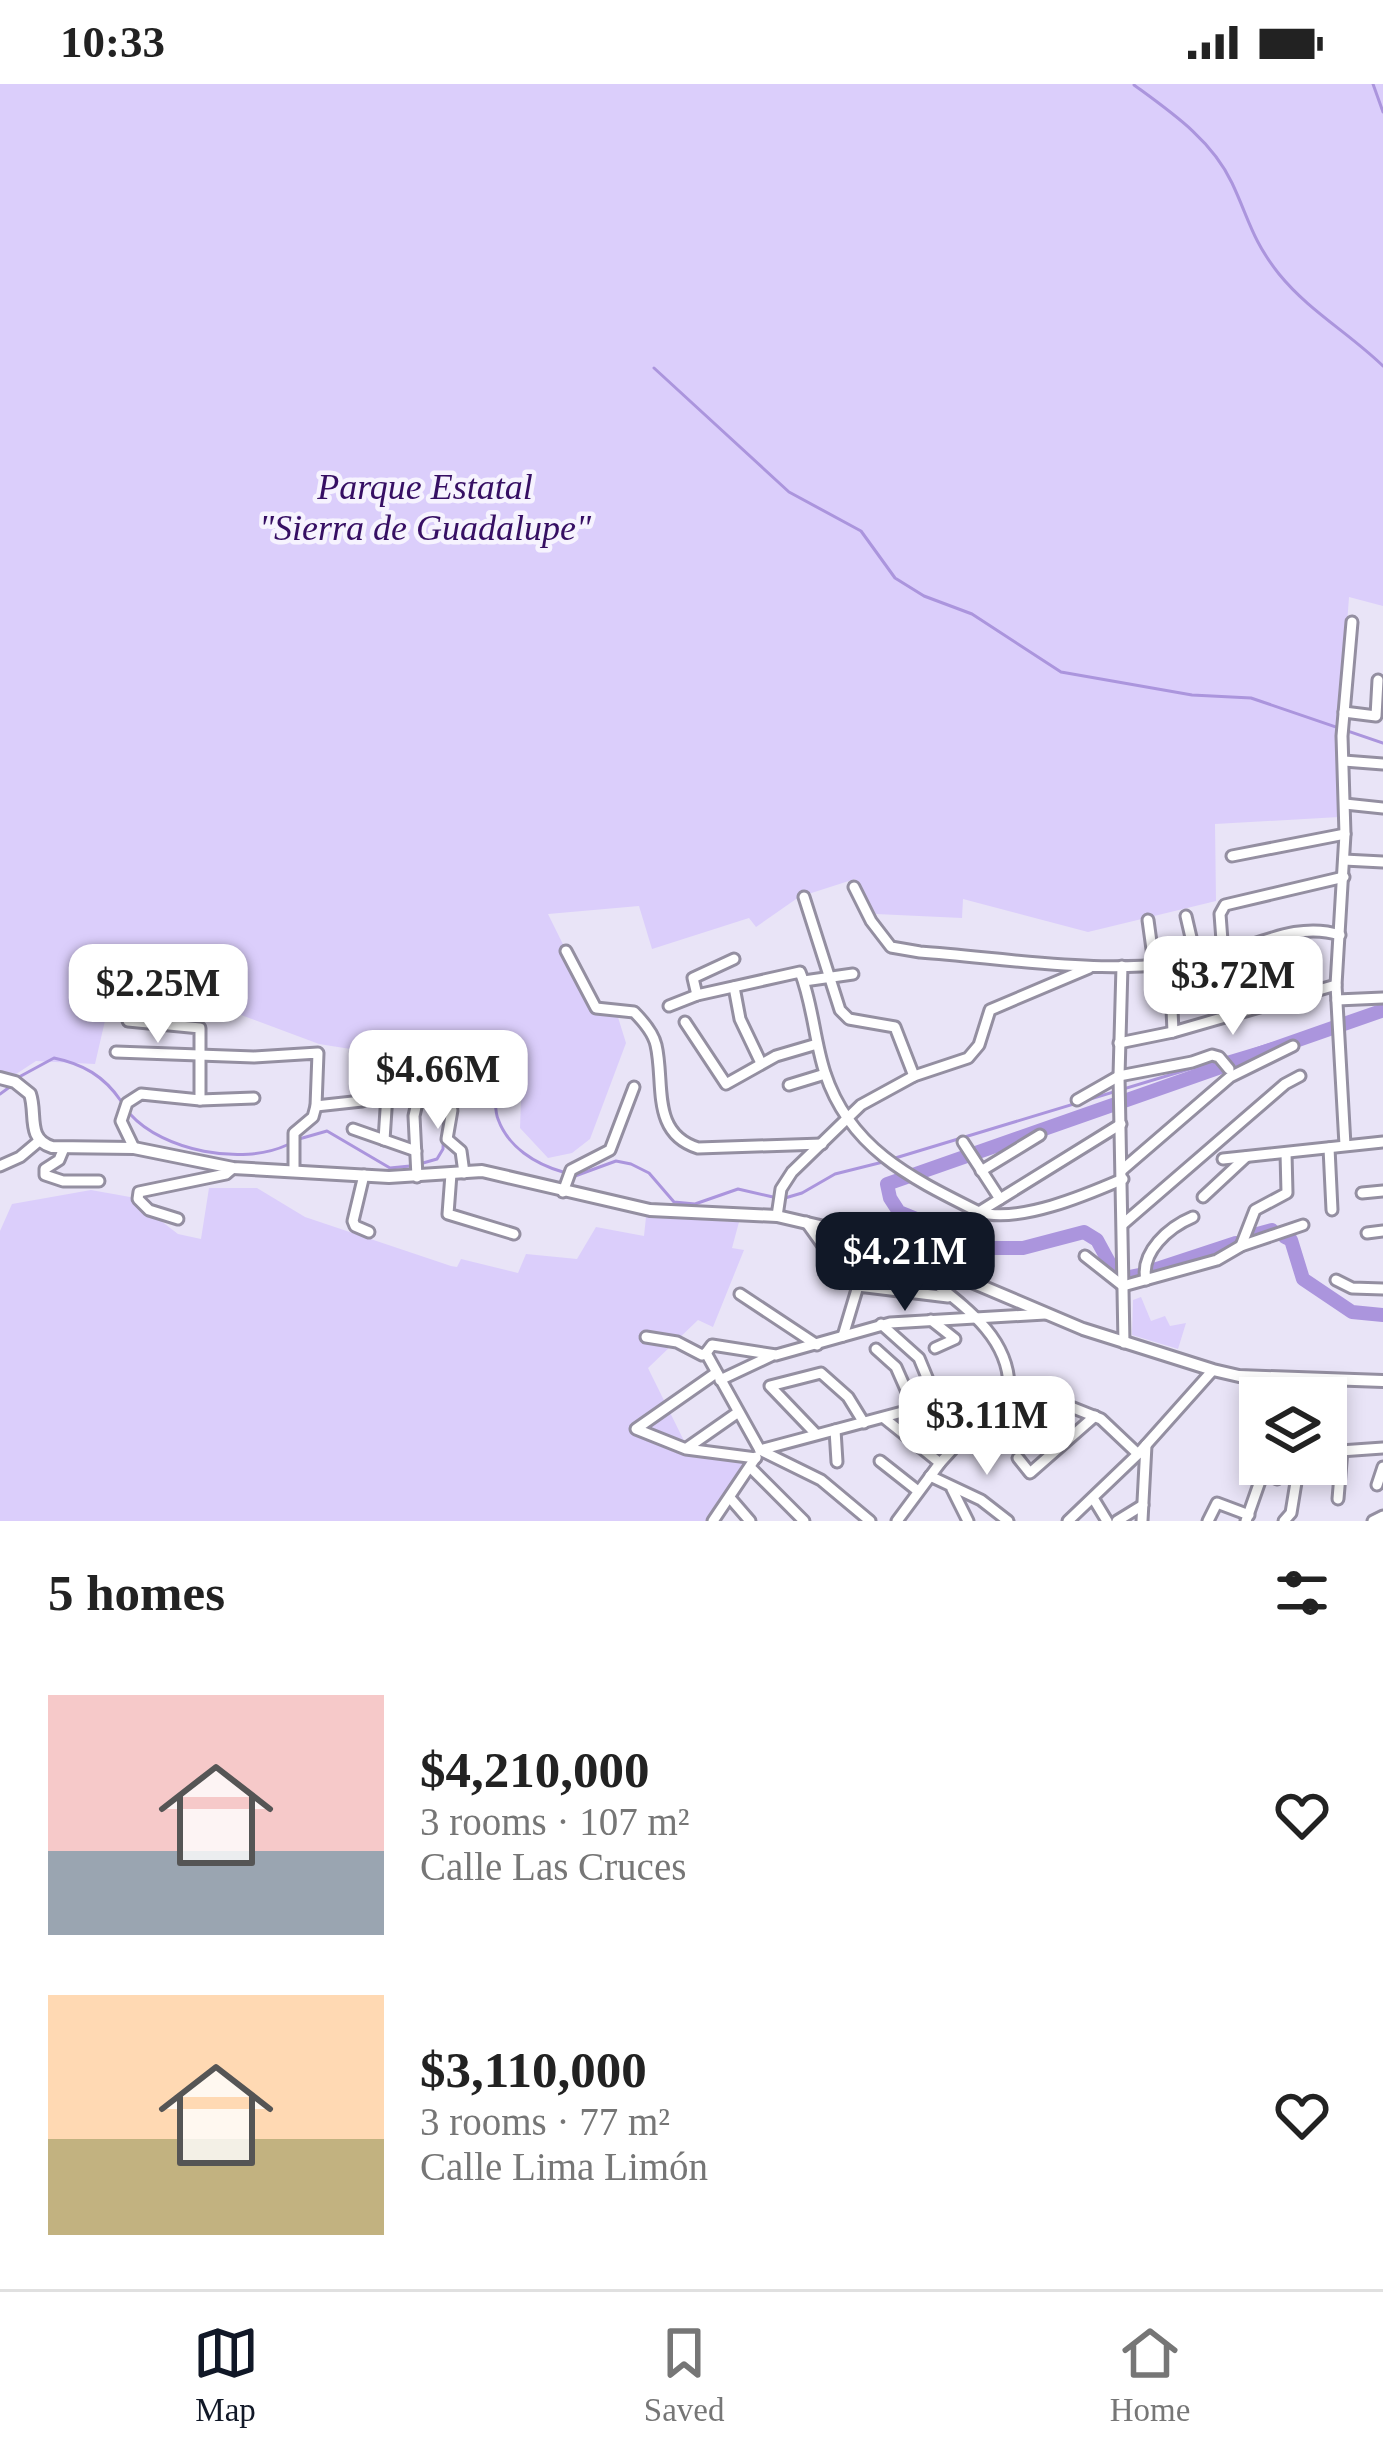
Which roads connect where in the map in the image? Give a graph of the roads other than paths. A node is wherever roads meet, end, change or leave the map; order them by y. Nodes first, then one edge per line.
1 (1352, 622) dead end
2 (1378, 680) dead end
3 (1344, 712) junction
4 (1344, 761) junction
5 (1383, 764) edge
6 (1345, 804) junction
7 (1383, 808) edge
8 (1345, 834) junction
9 (1232, 856) dead end
10 (1344, 860) junction
11 (1383, 862) edge
12 (1344, 877) junction
13 (854, 887) dead end
14 (804, 897) dead end
15 (1186, 916) dead end
16 (1148, 920) dead end
17 (1340, 935) junction
18 (1248, 947) junction
19 (566, 951) dead end
20 (1223, 954) junction
21 (734, 958) dead end
22 (1196, 959) junction
23 (1170, 963) junction
24 (1154, 964) junction
25 (1094, 965) junction
26 (1122, 967) junction
27 (854, 974) dead end
28 (802, 977) junction
29 (828, 977) junction
30 (1336, 985) junction
31 (734, 987) junction
32 (697, 995) junction
33 (1383, 998) edge
34 (1337, 1000) junction
35 (669, 1006) dead end
36 (1262, 1006) junction
37 (128, 1021) dead end
38 (686, 1022) dead end
39 (1173, 1032) junction
40 (1119, 1043) junction
41 (817, 1044) junction
42 (1293, 1046) dead end
43 (116, 1052) dead end
44 (201, 1057) junction
45 (761, 1063) junction
46 (1229, 1070) dead end
47 (825, 1074) junction
48 (914, 1076) junction
49 (1119, 1076) junction
50 (1300, 1076) dead end
51 (0, 1078) edge
52 (422, 1080) dead end
53 (789, 1085) dead end
54 (634, 1087) dead end
55 (254, 1098) dead end
56 (200, 1100) junction
57 (1077, 1100) dead end
58 (316, 1106) junction
59 (452, 1110) dead end
60 (846, 1120) junction
61 (1121, 1124) junction
62 (353, 1129) dead end
63 (1040, 1136) dead end
64 (384, 1140) junction
65 (39, 1141) junction
66 (963, 1142) dead end
67 (1383, 1142) edge
68 (821, 1144) junction
69 (1345, 1145) junction
70 (64, 1148) junction
71 (134, 1148) junction
72 (1329, 1148) junction
73 (416, 1151) junction
74 (1286, 1153) junction
75 (1246, 1157) junction
76 (1223, 1159) dead end
77 (0, 1166) edge
78 (233, 1168) junction
79 (295, 1170) junction
80 (981, 1171) junction
81 (458, 1174) junction
82 (1122, 1174) junction
83 (364, 1175) junction
84 (417, 1177) junction
85 (99, 1181) dead end
86 (1383, 1190) edge
87 (563, 1192) junction
88 (1362, 1192) dead end
89 (1203, 1198) dead end
90 (1000, 1199) junction
91 (1332, 1210) dead end
92 (979, 1213) junction
93 (777, 1216) junction
94 (1193, 1217) dead end
95 (178, 1219) dead end
96 (806, 1222) junction
97 (1123, 1225) junction
98 (1303, 1225) dead end
99 (369, 1232) dead end
100 (1383, 1232) edge
101 (1367, 1233) dead end
102 (514, 1234) dead end
103 (1240, 1246) junction
104 (899, 1252) junction
105 (1085, 1256) dead end
106 (853, 1264) dead end
107 (1146, 1280) junction
108 (1336, 1280) dead end
109 (1123, 1286) junction
110 (1383, 1289) edge
111 (740, 1294) dead end
112 (954, 1297) junction
113 (1048, 1314) junction
114 (977, 1318) junction
115 (932, 1320) junction
116 (881, 1324) junction
117 (843, 1336) junction
118 (646, 1337) dead end
119 (1124, 1343) junction
120 (817, 1345) junction
121 (935, 1348) dead end
122 (876, 1349) dead end
123 (706, 1353) junction
124 (771, 1355) junction
125 (1213, 1370) junction
126 (718, 1376) junction
127 (1263, 1377) edge
128 (1347, 1380) edge
129 (1383, 1381) edge
130 (1009, 1386) junction
131 (938, 1404) junction
132 (915, 1410) junction
133 (737, 1413) junction
134 (1095, 1416) junction
135 (884, 1418) junction
136 (864, 1423) junction
137 (835, 1430) junction
138 (816, 1434) junction
139 (1383, 1448) edge
140 (686, 1449) junction
141 (1142, 1449) junction
142 (1347, 1450) edge
143 (1018, 1458) dead end
144 (755, 1459) junction
145 (880, 1461) dead end
146 (837, 1462) dead end
147 (940, 1463) junction
148 (1383, 1467) edge
149 (930, 1476) junction
150 (1259, 1485) edge
151 (1296, 1485) edge
152 (1339, 1485) edge
153 (1377, 1486) dead end
154 (952, 1489) junction
155 (991, 1490) dead end
156 (918, 1491) junction
157 (1093, 1498) junction
158 (730, 1499) junction
159 (1338, 1499) dead end
160 (981, 1500) junction
161 (1143, 1504) junction
162 (908, 1507) junction
163 (1383, 1516) edge
164 (1247, 1518) edge
165 (712, 1521) edge
166 (750, 1521) edge
167 (804, 1521) edge
168 (870, 1521) edge
169 (897, 1521) edge
170 (916, 1521) edge
171 (968, 1521) edge
172 (1008, 1521) edge
173 (1069, 1521) edge
174 (1107, 1521) edge
175 (1117, 1521) edge
176 (1142, 1521) edge
177 (1208, 1521) edge
178 (1284, 1521) edge
179 (1373, 1521) edge

1 - 3 street
2 - 3 street
3 - 4 street
4 - 5 street
4 - 6 street
6 - 7 street
6 - 8 street
8 - 9 street
8 - 10 street
10 - 11 street
10 - 12 street
12 - 17 street
12 - 20 street
13 - 25 street
14 - 29 street
15 - 22 street
16 - 24 street
17 - 18 street
17 - 30 street
18 - 20 street
18 - 36 street
19 - 68 street
20 - 22 street
21 - 32 street
22 - 23 street
23 - 24 street
23 - 39 street
24 - 26 street
25 - 26 street
25 - 48 street
26 - 40 street
27 - 29 street
28 - 29 street
28 - 31 street
28 - 41 street
29 - 48 street
30 - 34 street
30 - 36 street
31 - 32 street
31 - 45 street
32 - 35 street
33 - 34 street
34 - 69 street
36 - 39 street
37 - 44 street
38 - 45 street
39 - 40 street
40 - 49 street
41 - 45 street
41 - 47 street
42 - 82 street
43 - 44 street
44 - 56 street
44 - 58 street
46 - 49 street
47 - 53 street
47 - 60 street
48 - 60 street
49 - 57 street
49 - 61 street
50 - 97 street
51 - 65 street
52 - 73 street
54 - 87 street
55 - 56 street
56 - 71 street
58 - 64 street
58 - 79 street
59 - 81 street
60 - 68 street
60 - 92 street
61 - 82 street
61 - 90 street
62 - 64 street
63 - 80 street
64 - 73 street
65 - 70 street
65 - 77 street
66 - 80 street
67 - 69 street
68 - 93 street
69 - 72 street
70 - 71 street
70 - 85 street
71 - 78 street
72 - 74 street
72 - 91 street
73 - 84 street
74 - 75 street
74 - 103 street
75 - 76 street
75 - 89 street
78 - 79 street
78 - 95 street
79 - 83 street
80 - 90 street
81 - 84 street
81 - 87 street
81 - 102 street
82 - 92 street
82 - 97 street
83 - 84 street
83 - 99 street
86 - 88 street
87 - 93 street
90 - 92 street
93 - 96 street
94 - 107 street
96 - 104 street
96 - 106 street
97 - 109 street
98 - 103 street
100 - 101 street
103 - 107 street
104 - 112 street
104 - 113 street
105 - 109 street
107 - 109 street
108 - 110 street
109 - 119 street
111 - 120 street
112 - 114 street
112 - 117 street
113 - 114 street
113 - 119 street
114 - 115 street
114 - 130 street
115 - 116 street
115 - 121 street
116 - 117 street
116 - 131 street
117 - 120 street
118 - 123 street
119 - 125 street
120 - 124 street
122 - 132 street
123 - 124 street
123 - 126 street
124 - 126 street
125 - 127 street
125 - 141 street
126 - 133 street
126 - 140 street
128 - 129 street
130 - 131 street
130 - 134 street
130 - 147 street
131 - 132 street
132 - 135 street
133 - 140 street
133 - 144 street
134 - 141 street
134 - 143 street
135 - 136 street
135 - 147 street
136 - 137 street
136 - 138 street
137 - 138 street
137 - 146 street
138 - 144 street
139 - 142 street
140 - 144 street
141 - 157 street
141 - 161 street
144 - 158 street
144 - 167 street
144 - 168 street
145 - 156 street
147 - 149 street
148 - 153 street
149 - 154 street
149 - 156 street
150 - 164 street
151 - 178 street
152 - 159 street
154 - 160 street
154 - 171 street
155 - 160 street
156 - 162 street
157 - 173 street
157 - 174 street
158 - 165 street
158 - 166 street
160 - 172 street
161 - 175 street
161 - 176 street
162 - 169 street
162 - 170 street
163 - 179 street
164 - 177 street

